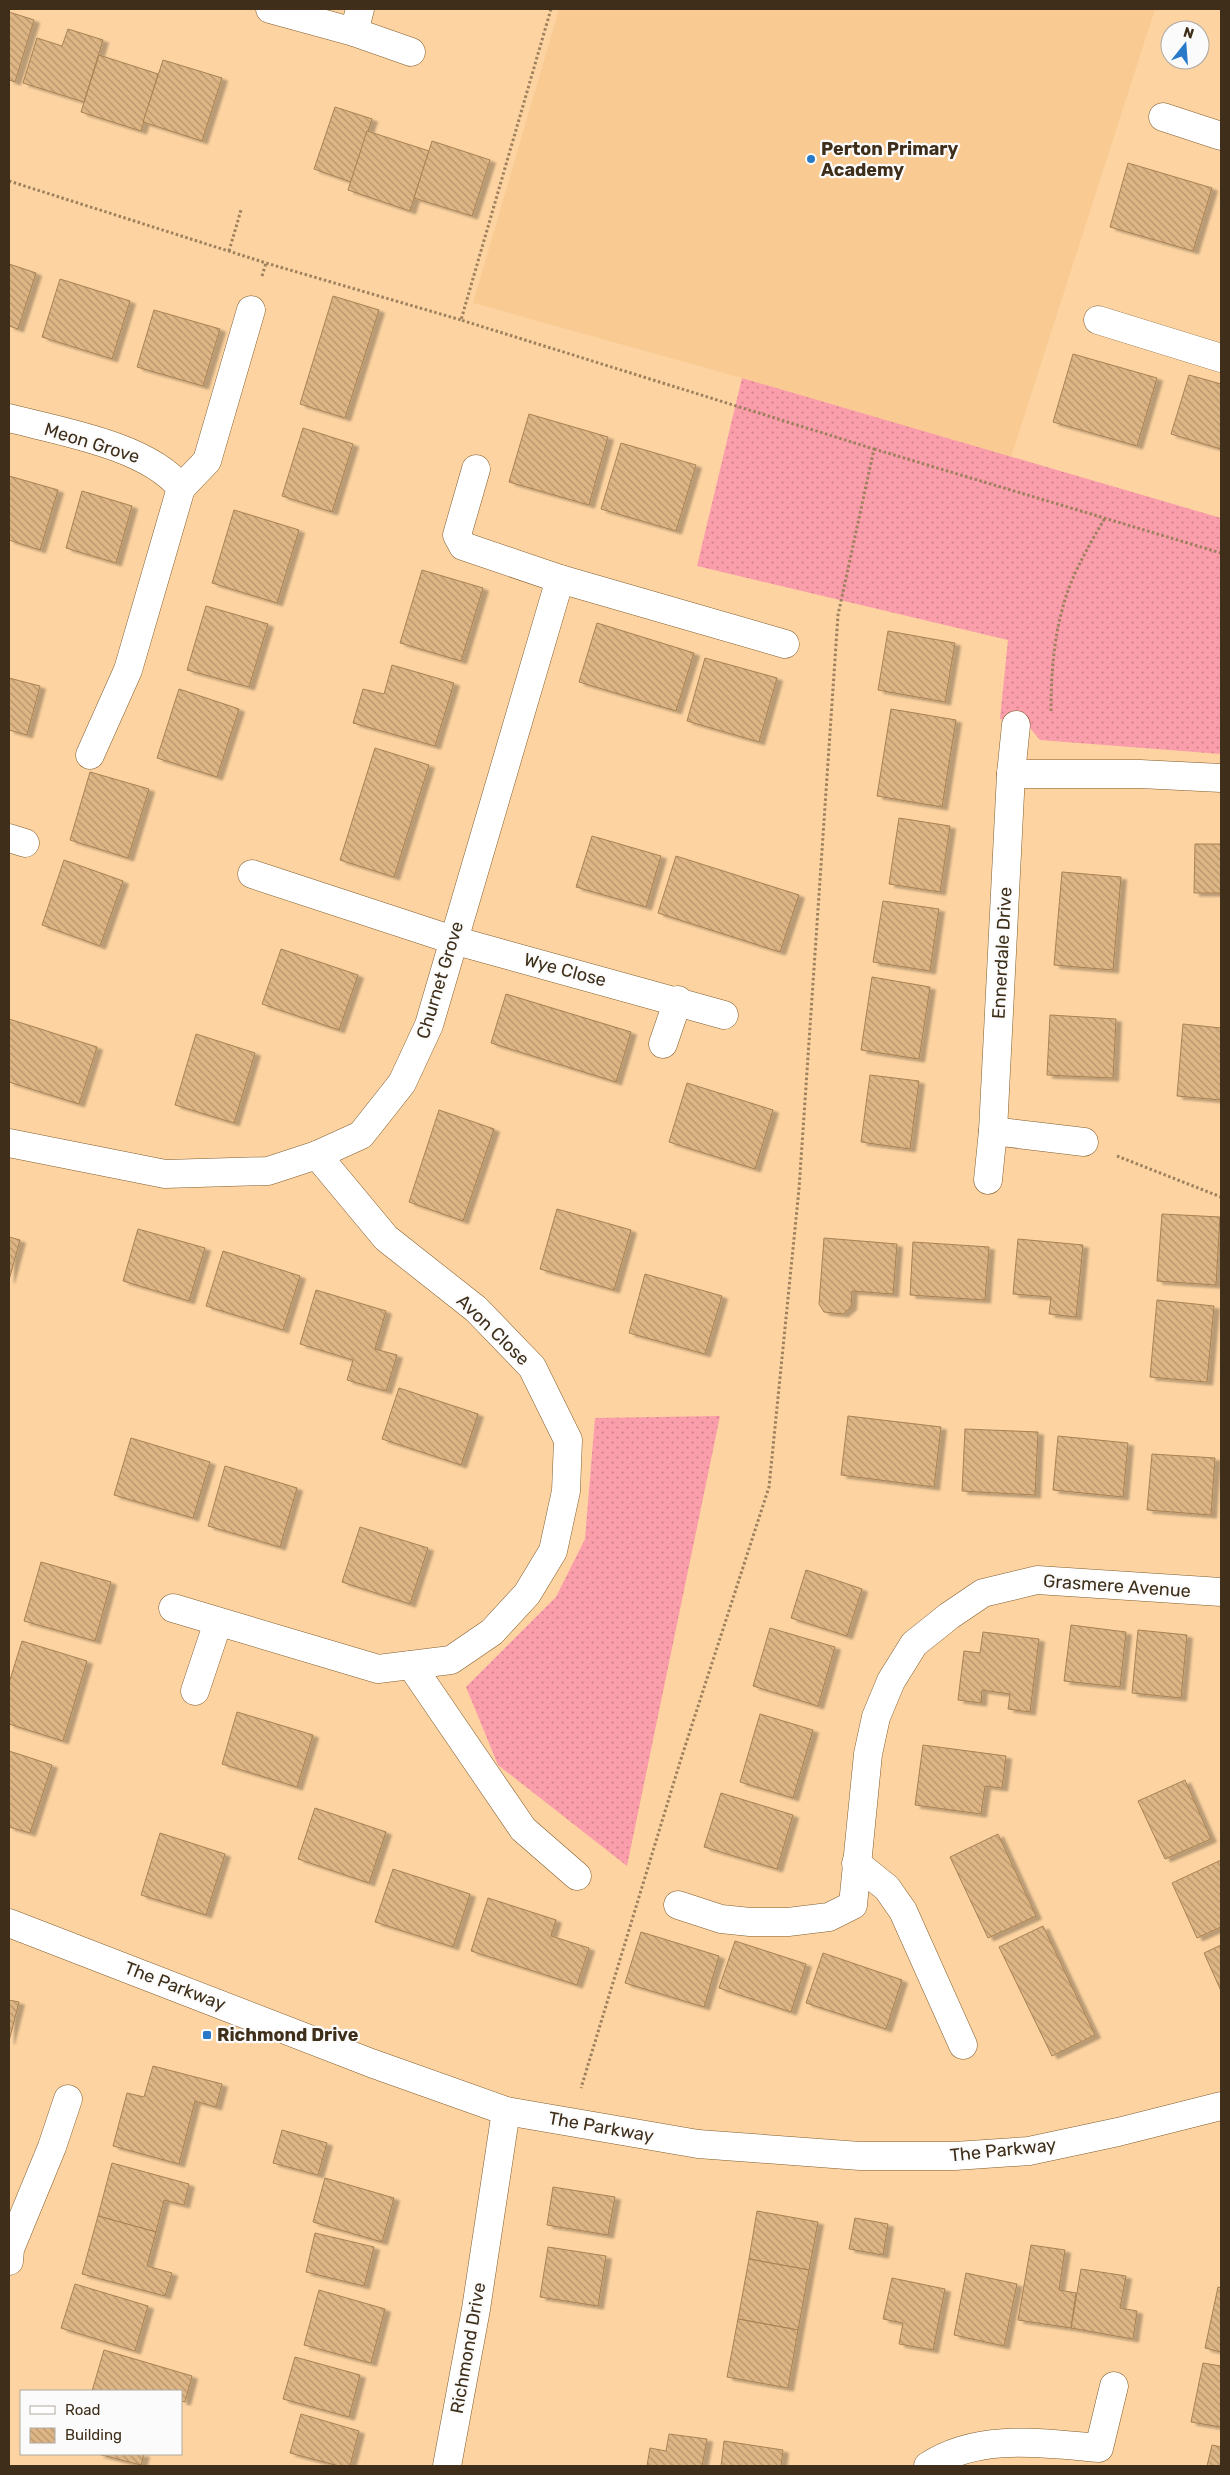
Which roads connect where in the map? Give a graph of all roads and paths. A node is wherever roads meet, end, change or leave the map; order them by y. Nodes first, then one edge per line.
1 (270, 9) edge
2 (357, 20) edge
3 (411, 52) dead end
4 (1163, 117) dead end
5 (1221, 136) edge
6 (9, 181) edge
7 (241, 210) dead end
8 (229, 251) junction
9 (251, 310) dead end
10 (460, 320) dead end
11 (1098, 320) dead end
12 (1221, 358) edge
13 (9, 418) edge
14 (874, 449) dead end
15 (476, 469) dead end
16 (180, 488) junction
17 (1105, 518) junction
18 (1221, 553) edge
19 (560, 579) junction
20 (785, 644) dead end
21 (1051, 715) dead end
22 (1016, 725) dead end
23 (90, 755) dead end
24 (1012, 774) junction
25 (1221, 778) edge
26 (252, 874) dead end
27 (452, 940) junction
28 (678, 1000) junction
29 (724, 1014) dead end
30 (664, 1044) dead end
31 (993, 1131) junction
32 (9, 1142) edge
33 (1084, 1142) joint
34 (317, 1155) junction
35 (988, 1180) dead end
36 (1221, 1197) edge
37 (1221, 1592) edge
38 (173, 1608) dead end
39 (218, 1622) junction
40 (410, 1665) junction
41 (195, 1690) dead end
42 (856, 1863) junction
43 (577, 1876) dead end
44 (678, 1905) dead end
45 (9, 1923) edge
46 (963, 2045) dead end
47 (68, 2099) dead end
48 (1221, 2106) edge
49 (506, 2111) junction
50 (9, 2253) edge
51 (1114, 2386) dead end
52 (447, 2466) edge
53 (928, 2466) edge

1 - 2 street
2 - 3 street
4 - 5 street
6 - 8 path
7 - 8 path
8 - 10 path
9 - 16 street
11 - 12 street
13 - 16 street, Meon Grove
14 - 17 path
15 - 19 street
16 - 23 street
17 - 18 path
17 - 21 path
19 - 20 street
19 - 27 street, Churnet Grove
22 - 24 street, Ennerdale Drive
24 - 25 street
24 - 31 street, Ennerdale Drive
26 - 27 street, Wye Close
27 - 28 street, Wye Close
27 - 34 street, Churnet Grove
28 - 29 street, Wye Close
28 - 30 street
31 - 33 street
31 - 35 street, Ennerdale Drive
32 - 34 street, Churnet Grove
33 - 36 path
34 - 40 street, Avon Close
37 - 42 street, Grasmere Avenue
38 - 39 street, Avon Close
39 - 40 street, Avon Close
39 - 41 street
40 - 43 street
42 - 44 street, Grasmere Avenue
42 - 46 street
45 - 49 street, The Parkway
47 - 50 street
48 - 49 street, The Parkway
49 - 52 street, Richmond Drive
51 - 53 street

